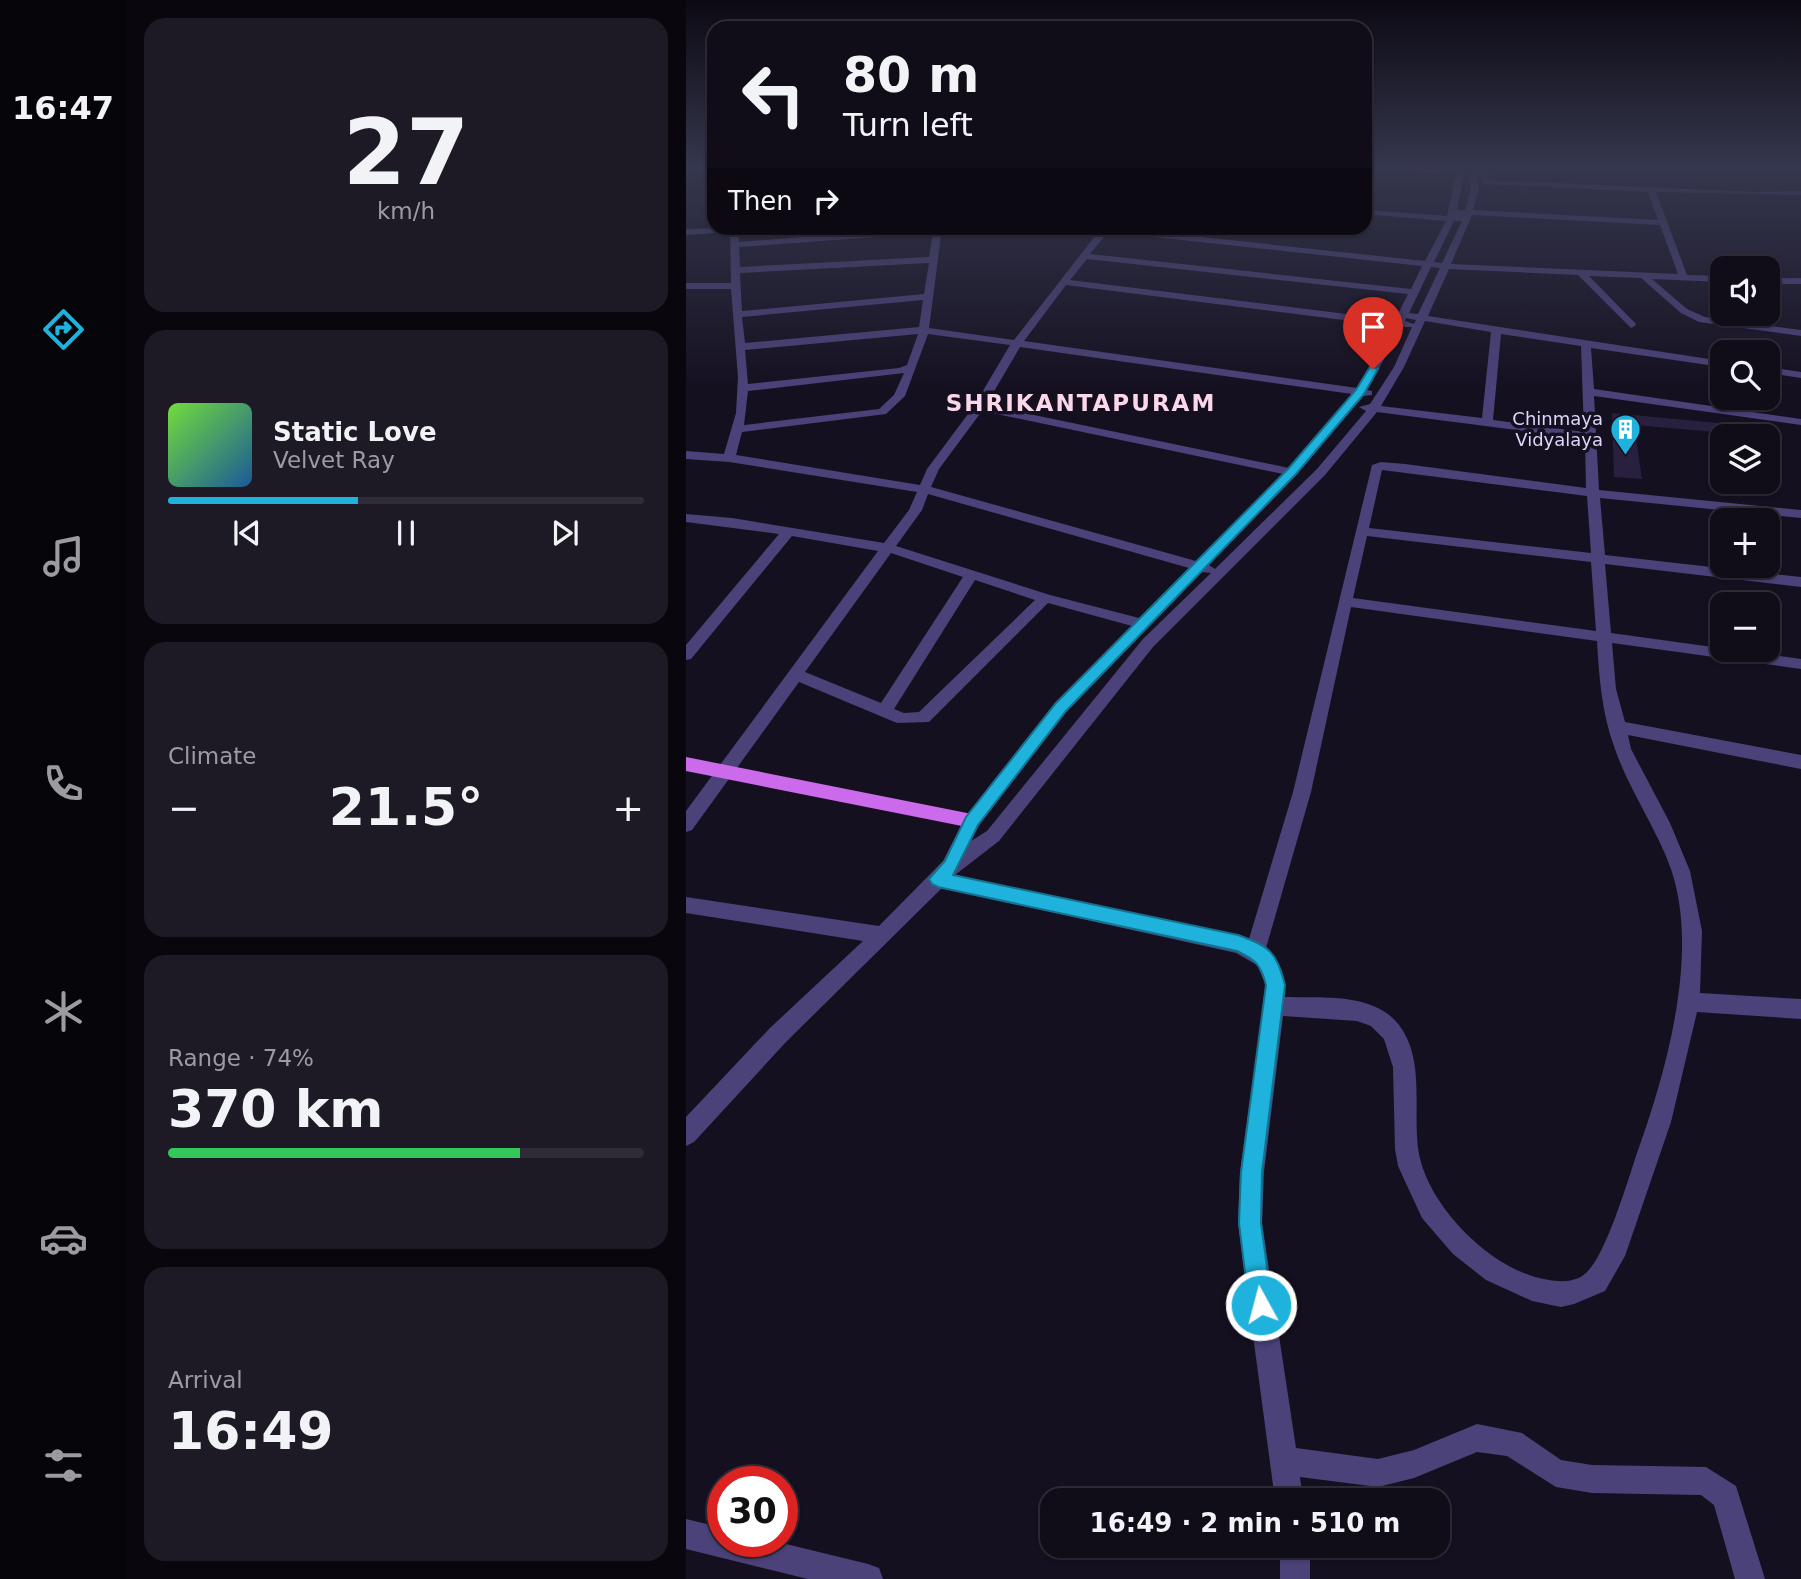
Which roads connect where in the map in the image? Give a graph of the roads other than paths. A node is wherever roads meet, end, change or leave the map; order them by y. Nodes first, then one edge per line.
1 (751, 243) edge
2 (936, 243) edge
3 (1093, 243) edge
4 (1273, 243) edge
5 (1438, 243) edge
6 (1455, 243) edge
7 (1671, 243) edge
8 (735, 244) joint
9 (1083, 256) junction
10 (933, 260) junction
11 (1428, 264) junction
12 (1444, 266) junction
13 (736, 270) junction
14 (1581, 273) junction
15 (1645, 277) junction
16 (1684, 278) junction
17 (1710, 279) edge
18 (1780, 281) edge
19 (1801, 281) edge
20 (1062, 282) junction
21 (686, 286) edge
22 (737, 286) junction
23 (1414, 292) junction
24 (928, 297) junction
25 (737, 314) junction
26 (1401, 319) junction
27 (1419, 322) junction
28 (1631, 325) dead end
29 (1496, 330) junction
30 (924, 331) junction
31 (1801, 333) edge
32 (1017, 343) junction
33 (1586, 344) junction
34 (740, 347) junction
35 (1710, 361) edge
36 (912, 367) junction
37 (1780, 372) edge
38 (1801, 375) edge
39 (743, 388) junction
40 (1360, 392) junction
41 (1589, 392) junction
42 (1382, 395) junction
43 (1350, 404) junction
44 (979, 407) junction
45 (1373, 409) junction
46 (1801, 422) edge
47 (1487, 423) junction
48 (737, 429) junction
49 (1591, 436) junction
50 (686, 455) edge
51 (729, 458) junction
52 (1292, 472) junction
53 (925, 489) junction
54 (1593, 493) junction
55 (1801, 514) edge
56 (686, 518) edge
57 (788, 531) junction
58 (1361, 531) junction
59 (888, 548) junction
60 (1598, 558) junction
61 (1198, 565) junction
62 (1219, 573) junction
63 (971, 575) junction
64 (1801, 582) edge
65 (1045, 598) junction
66 (1346, 602) junction
67 (1142, 624) junction
68 (1605, 638) junction
69 (686, 655) edge
70 (1801, 664) edge
71 (797, 675) junction
72 (884, 711) junction
73 (1617, 727) junction
74 (1801, 762) edge
75 (686, 764) edge
76 (727, 771) junction
77 (972, 821) junction
78 (686, 825) edge
79 (944, 873) junction
80 (686, 905) edge
81 (883, 935) junction
82 (1255, 951) junction
83 (1689, 1002) junction
84 (1273, 1006) junction
85 (1801, 1009) edge
86 (686, 1134) edge
87 (1283, 1461) junction
88 (1287, 1488) edge
89 (686, 1534) edge
90 (1295, 1558) edge
91 (868, 1579) edge
92 (1295, 1579) edge
93 (1749, 1579) edge

1 - 8 street
2 - 10 street
3 - 9 street
4 - 11 street
5 - 11 street
6 - 12 street
7 - 16 street
8 - 13 street
9 - 20 street
9 - 23 street
10 - 13 street
10 - 24 street
11 - 12 street
11 - 23 street
12 - 14 street
12 - 27 street
13 - 22 street
14 - 15 street
14 - 28 street
15 - 16 street
15 - 31 street
16 - 17 street
18 - 19 street
20 - 26 street
20 - 32 street
21 - 22 street
22 - 25 street
23 - 26 street
24 - 25 street
24 - 30 street
25 - 34 street
26 - 27 street
26 - 40 street
27 - 29 street
27 - 42 street
29 - 33 street
29 - 47 street
30 - 32 street
30 - 34 street
30 - 36 street
32 - 40 street
32 - 44 street
33 - 35 street
33 - 41 street
34 - 39 street
36 - 39 street
36 - 48 street
37 - 38 street
39 - 48 street
40 - 42 street
40 - 43 street
41 - 46 street
41 - 49 street
42 - 45 street
43 - 45 street
43 - 52 street
44 - 52 street
44 - 53 street
45 - 47 street
45 - 62 street
47 - 49 street
48 - 51 street
49 - 54 street
50 - 51 street
51 - 53 street
52 - 61 street
53 - 59 street
53 - 61 street
54 - 55 street
54 - 58 street
54 - 60 street
56 - 57 street
57 - 59 street
57 - 69 street
58 - 60 street
58 - 66 street
59 - 63 street
59 - 71 street
60 - 64 street
60 - 68 street
61 - 62 street
61 - 67 street
62 - 79 street
63 - 65 street
63 - 72 street
65 - 67 street
65 - 72 street
66 - 68 street
66 - 82 street
67 - 77 street
68 - 70 street
68 - 73 street
71 - 72 street
71 - 76 street
73 - 74 street
73 - 83 street
75 - 76 main road
76 - 77 main road
76 - 78 street
77 - 79 street
79 - 81 street
79 - 82 street
80 - 81 street
81 - 86 street
82 - 84 street
83 - 84 street
83 - 85 street
84 - 87 street
87 - 88 street
87 - 93 street
89 - 91 street
90 - 92 street

